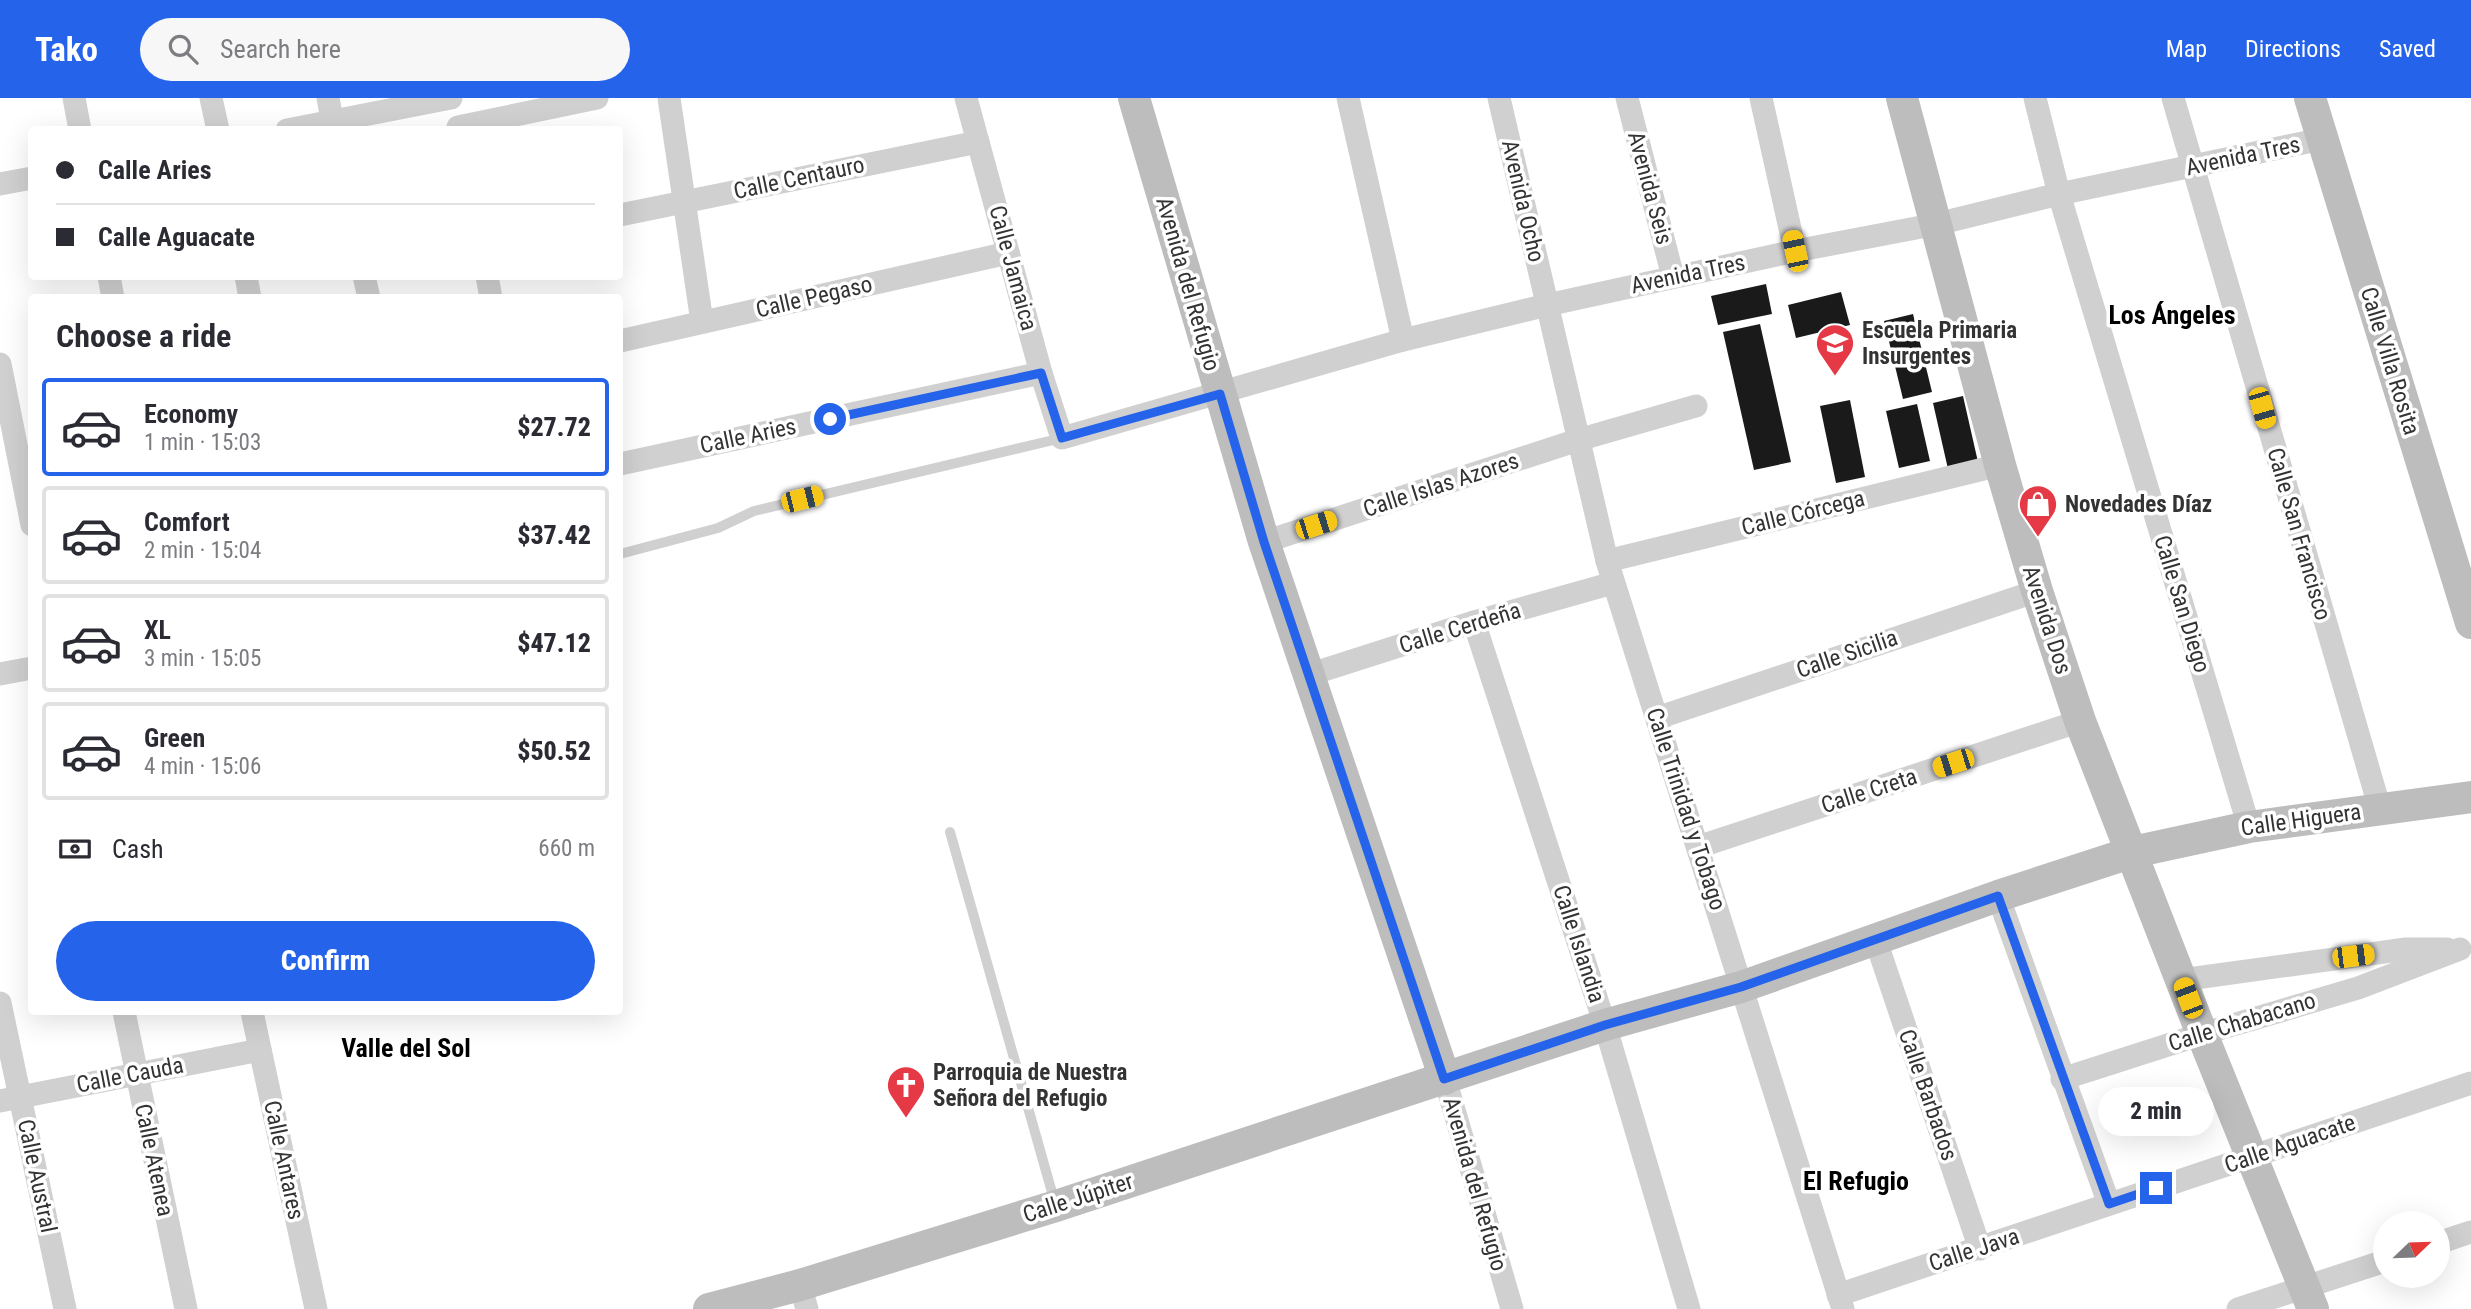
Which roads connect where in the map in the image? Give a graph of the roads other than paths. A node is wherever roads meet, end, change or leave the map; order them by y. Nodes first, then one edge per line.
1 (74, 98) edge
2 (211, 98) edge
3 (328, 98) edge
4 (452, 98) edge
5 (597, 98) edge
6 (669, 98) edge
7 (966, 98) edge
8 (1134, 98) edge
9 (1348, 98) edge
10 (1499, 98) edge
11 (1627, 98) edge
12 (1761, 98) edge
13 (1902, 98) edge
14 (2035, 98) edge
15 (2173, 98) edge
16 (2311, 98) edge
17 (333, 125) edge
18 (79, 126) edge
19 (217, 126) edge
20 (458, 126) edge
21 (467, 126) edge
22 (2322, 139) junction
23 (978, 142) junction
24 (2191, 167) junction
25 (28, 179) edge
26 (0, 184) edge
27 (2059, 194) junction
28 (684, 202) junction
29 (623, 214) edge
30 (1937, 224) junction
31 (1795, 251) junction
32 (1008, 253) junction
33 (1673, 278) junction
34 (1547, 304) junction
35 (702, 322) junction
36 (623, 340) edge
37 (1404, 340) junction
38 (0, 364) edge
39 (1041, 373) junction
40 (1220, 394) junction
41 (1696, 406) dead end
42 (1062, 438) junction
43 (1578, 440) junction
44 (623, 463) edge
45 (2000, 465) junction
46 (28, 505) edge
47 (1264, 542) junction
48 (623, 553) edge
49 (1610, 572) junction
50 (2037, 591) junction
51 (1474, 622) junction
52 (2471, 623) edge
53 (28, 669) edge
54 (0, 674) edge
55 (1308, 675) junction
56 (1657, 718) junction
57 (2080, 722) junction
58 (2471, 797) edge
59 (2381, 808) junction
60 (2249, 827) junction
61 (950, 832) dead end
62 (1698, 847) junction
63 (2133, 852) junction
64 (1998, 896) junction
65 (1875, 941) junction
66 (2465, 949) edge
67 (2181, 980) junction
68 (1741, 987) junction
69 (0, 1003) edge
70 (125, 1015) edge
71 (254, 1015) edge
72 (1605, 1025) junction
73 (2202, 1034) junction
74 (260, 1050) junction
75 (136, 1074) junction
76 (1444, 1079) junction
77 (2062, 1079) junction
78 (2471, 1083) edge
79 (10, 1099) edge
80 (2252, 1157) junction
81 (2109, 1204) junction
82 (1056, 1206) junction
83 (2471, 1232) edge
84 (2450, 1239) edge
85 (1980, 1249) junction
86 (2373, 1267) edge
87 (804, 1297) edge
88 (2308, 1298) edge
89 (1840, 1302) edge
90 (65, 1309) edge
91 (186, 1309) edge
92 (316, 1309) edge
93 (709, 1309) edge
94 (1512, 1309) edge
95 (1689, 1309) edge
96 (2238, 1309) edge

1 - 18 street
2 - 19 street
3 - 17 street
4 - 17 street
4 - 20 street
5 - 21 street
6 - 28 street
7 - 23 street, Calle Jamaica
8 - 40 street, Avenida del Refugio
9 - 37 street
10 - 34 street, Avenida Ocho
11 - 33 street, Avenida Seis
12 - 31 street
13 - 30 street, Avenida Dos
14 - 27 street, Calle San Diego
15 - 24 street, Calle San Francisco
16 - 22 street, Calle Villa Rosita
22 - 24 street, Avenida Tres
22 - 52 street, Calle Villa Rosita
23 - 28 street, Calle Centauro
23 - 32 street, Calle Jamaica
24 - 27 street, Avenida Tres
24 - 59 street, Calle San Francisco
25 - 26 street
27 - 30 street, Avenida Tres
27 - 60 street, Calle San Diego
28 - 29 street, Calle Centauro
28 - 35 street
30 - 31 street, Avenida Tres
30 - 45 street, Avenida Dos
31 - 33 street, Avenida Tres
32 - 35 street, Calle Pegaso
32 - 39 street, Calle Jamaica
33 - 34 street, Avenida Tres
34 - 37 street, Avenida Tres
34 - 43 street, Calle Trinidad y Tobago
35 - 36 street, Calle Pegaso
37 - 40 street, Avenida Tres
38 - 46 street
39 - 42 street, Calle Jamaica
39 - 44 street, Calle Aries
40 - 42 street, Avenida Tres
40 - 47 street, Avenida del Refugio
41 - 43 street, Calle Islas Azores
42 - 48 lane
43 - 47 street, Calle Islas Azores
43 - 49 street, Calle Trinidad y Tobago
45 - 49 street, Calle Córcega
45 - 50 street, Avenida Dos
47 - 55 street, Avenida del Refugio
49 - 51 street, Calle Cerdeña
49 - 56 street, Calle Trinidad y Tobago
50 - 56 street, Calle Sicilia
50 - 57 street, Avenida Dos
51 - 55 street, Calle Cerdeña
51 - 72 street, Calle Islandia
53 - 54 street
55 - 76 street, Avenida del Refugio
56 - 62 street, Calle Trinidad y Tobago
57 - 62 street, Calle Creta
57 - 63 street, Avenida Dos
58 - 59 street, Calle Higuera
59 - 60 street, Calle Higuera
60 - 63 street, Calle Higuera
61 - 82 lane
62 - 68 street, Calle Trinidad y Tobago
63 - 64 street, Calle Higuera
63 - 67 street, Avenida Dos
64 - 65 street, Calle Higuera
64 - 77 street
65 - 68 street, Calle Higuera
65 - 85 street, Calle Barbados
66 - 67 street, Calle Chabacano
66 - 73 street, Calle Chabacano
67 - 73 street, Avenida Dos
68 - 72 street, Calle Júpiter
68 - 89 street, Calle Trinidad y Tobago
69 - 79 street, Calle Austral
70 - 75 street, Calle Atenea
71 - 74 street, Calle Antares
72 - 76 street, Calle Júpiter
72 - 95 street, Calle Islandia
73 - 77 street, Calle Chabacano
73 - 80 street, Avenida Dos
74 - 75 street, Calle Cauda
74 - 92 street, Calle Antares
75 - 79 street, Calle Cauda
75 - 91 street, Calle Atenea
76 - 82 street, Calle Júpiter
76 - 94 street, Avenida del Refugio
77 - 81 street
78 - 80 street, Calle Aguacate
79 - 90 street, Calle Austral
80 - 81 street, Calle Aguacate
80 - 88 street, Avenida Dos
81 - 85 street, Calle Java
82 - 87 street, Calle Júpiter
83 - 84 street
85 - 89 street, Calle Java
86 - 88 street
87 - 93 street, Calle Júpiter
88 - 96 street

